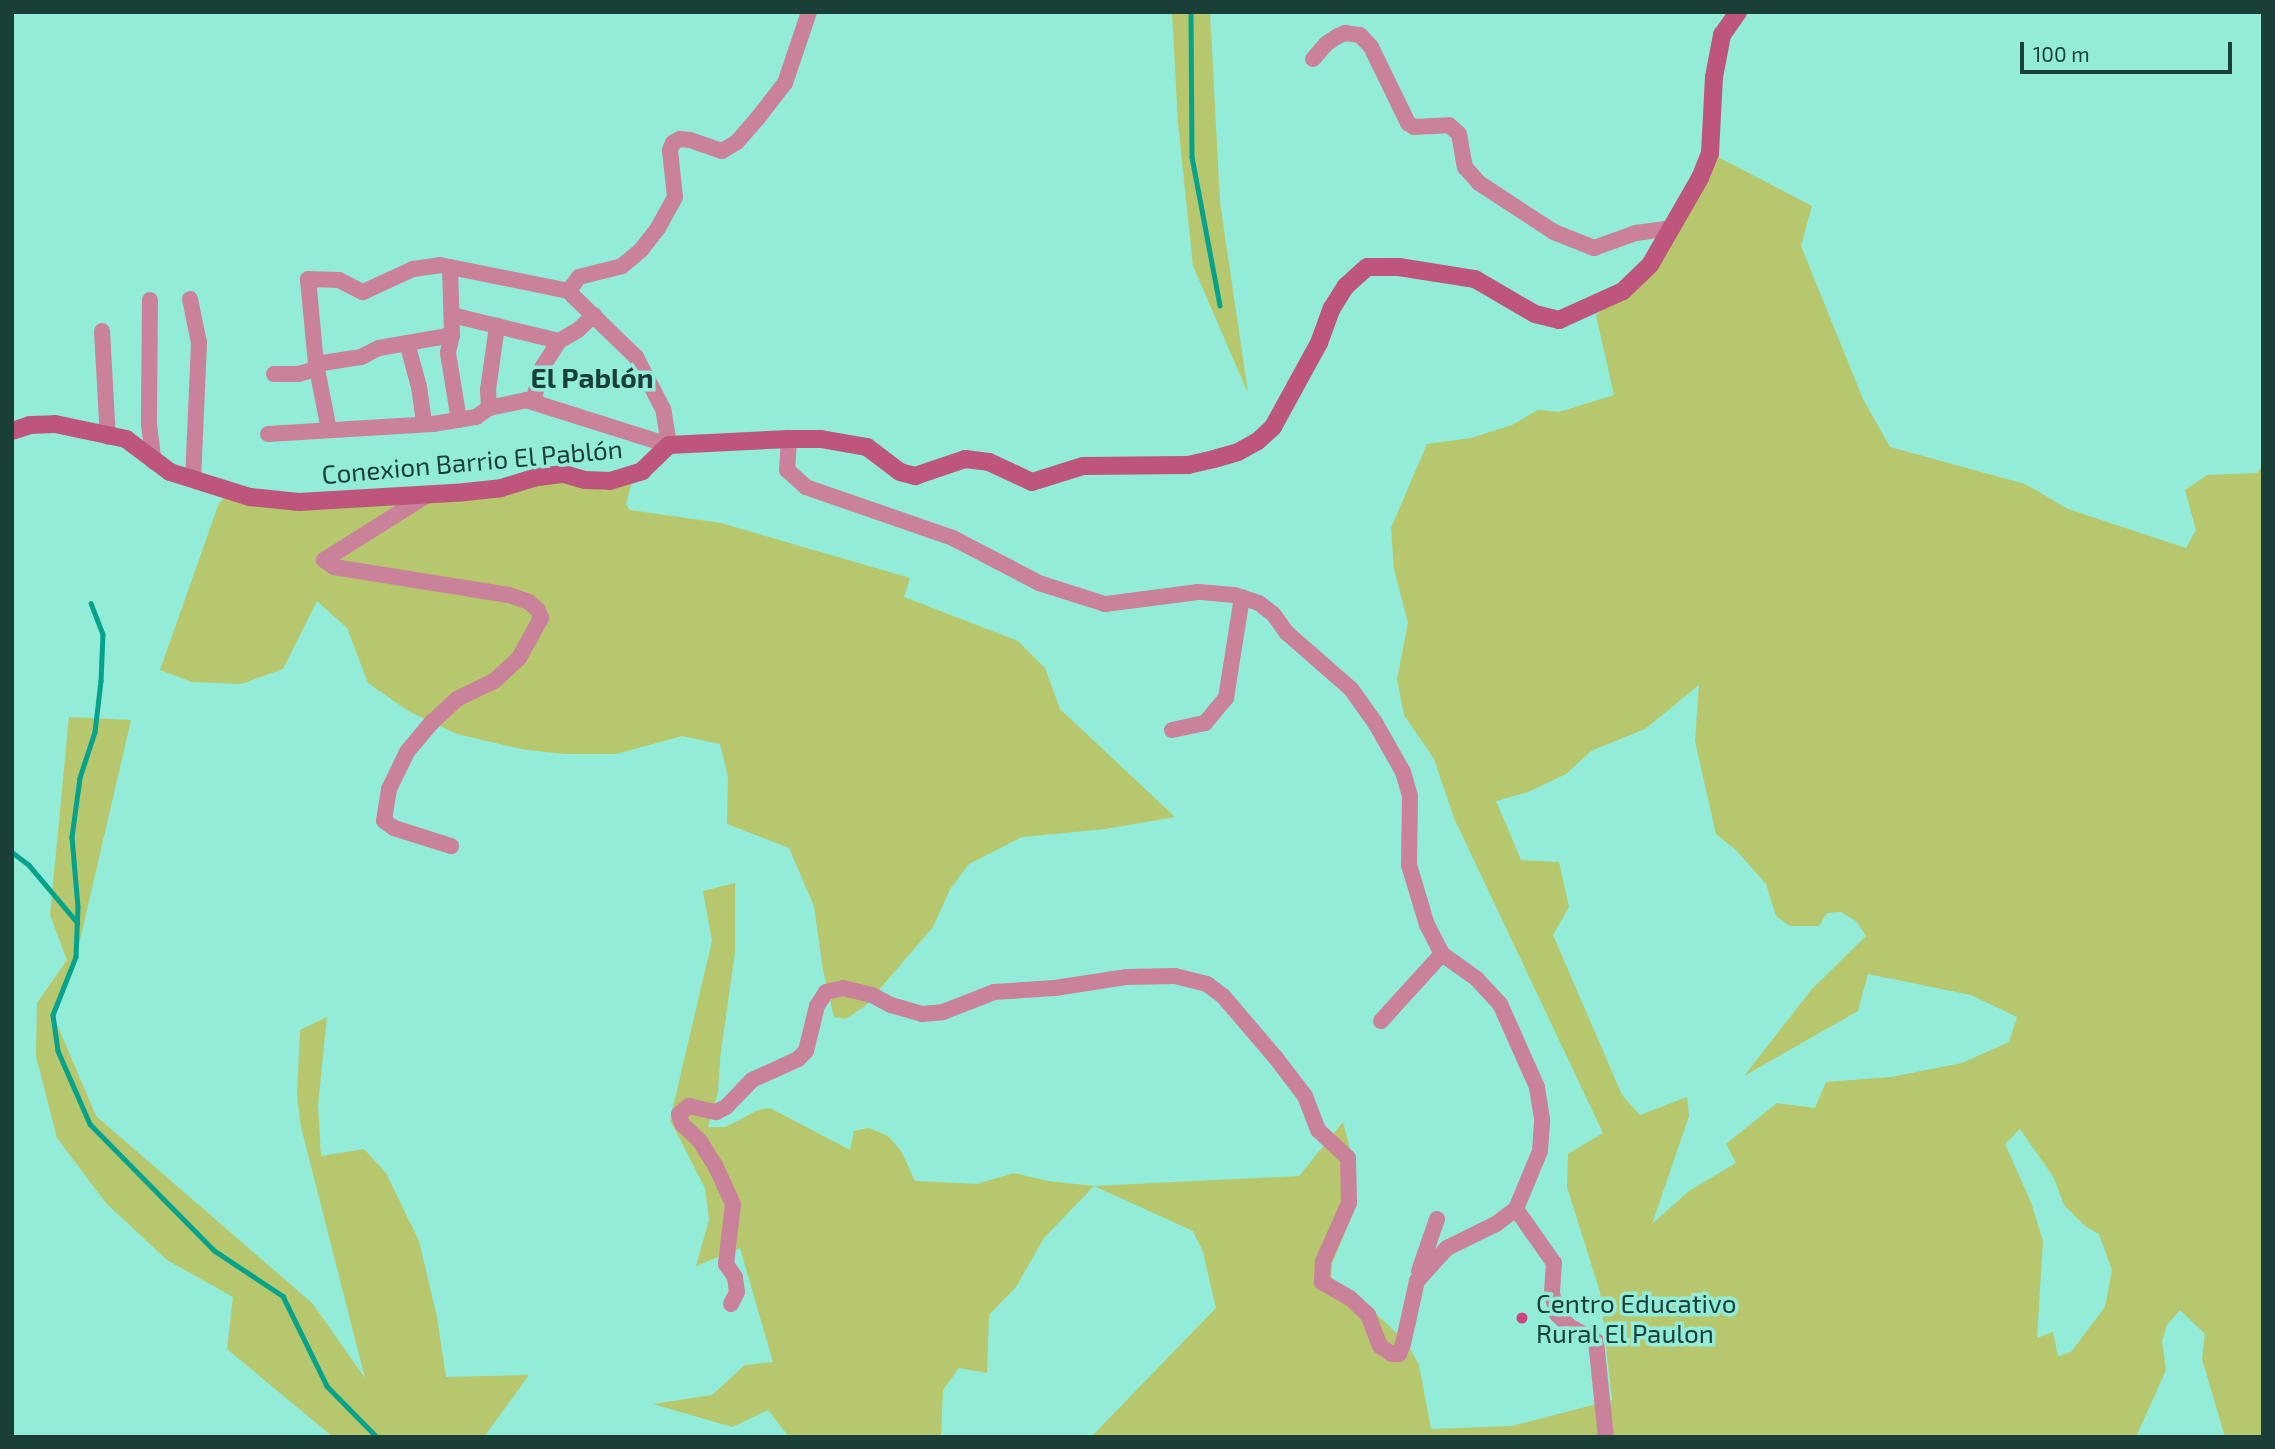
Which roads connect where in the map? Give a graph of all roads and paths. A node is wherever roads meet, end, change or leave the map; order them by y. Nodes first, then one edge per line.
1 (808, 12) edge
2 (1738, 12) edge
3 (1313, 60) dead end
4 (1673, 228) junction
5 (450, 267) junction
6 (569, 291) junction
7 (190, 299) dead end
8 (150, 300) dead end
9 (452, 315) junction
10 (594, 315) junction
11 (497, 326) junction
12 (103, 331) dead end
13 (452, 335) junction
14 (559, 341) junction
15 (407, 343) junction
16 (316, 367) junction
17 (274, 374) dead end
18 (533, 401) junction
19 (489, 408) junction
20 (459, 420) junction
21 (424, 424) junction
22 (329, 430) junction
23 (12, 431) edge
24 (268, 434) dead end
25 (108, 437) junction
26 (789, 439) junction
27 (668, 445) junction
28 (154, 462) junction
29 (193, 480) junction
30 (429, 494) junction
31 (1242, 597) junction
32 (1172, 730) dead end
33 (451, 846) dead end
34 (1442, 954) junction
35 (1381, 1021) dead end
36 (1516, 1209) junction
37 (1437, 1219) dead end
38 (1417, 1280) junction
39 (731, 1304) dead end
40 (1606, 1437) edge

1 - 6 street
2 - 4 street
3 - 4 street
4 - 26 street
5 - 6 street
5 - 9 street
5 - 16 street
6 - 10 street
7 - 29 street
8 - 28 street
9 - 11 street
9 - 13 street
10 - 14 street
10 - 27 street
11 - 14 street
11 - 19 street
12 - 25 street
13 - 15 street
13 - 20 street
14 - 18 street
15 - 16 street
15 - 21 street
16 - 17 street
16 - 22 street
18 - 19 street
18 - 27 street
19 - 20 street
20 - 21 street
21 - 22 street
22 - 24 street
23 - 25 street, Conexion Barrio El Pablón
25 - 28 street, Conexion Barrio El Pablón
26 - 27 street
26 - 31 street
27 - 30 street, Conexion Barrio El Pablón
28 - 29 street, Conexion Barrio El Pablón
29 - 30 street, Conexion Barrio El Pablón
30 - 33 street
31 - 32 street
31 - 34 street
34 - 35 street
34 - 36 street
36 - 38 street
36 - 40 street
37 - 38 street
38 - 39 street

